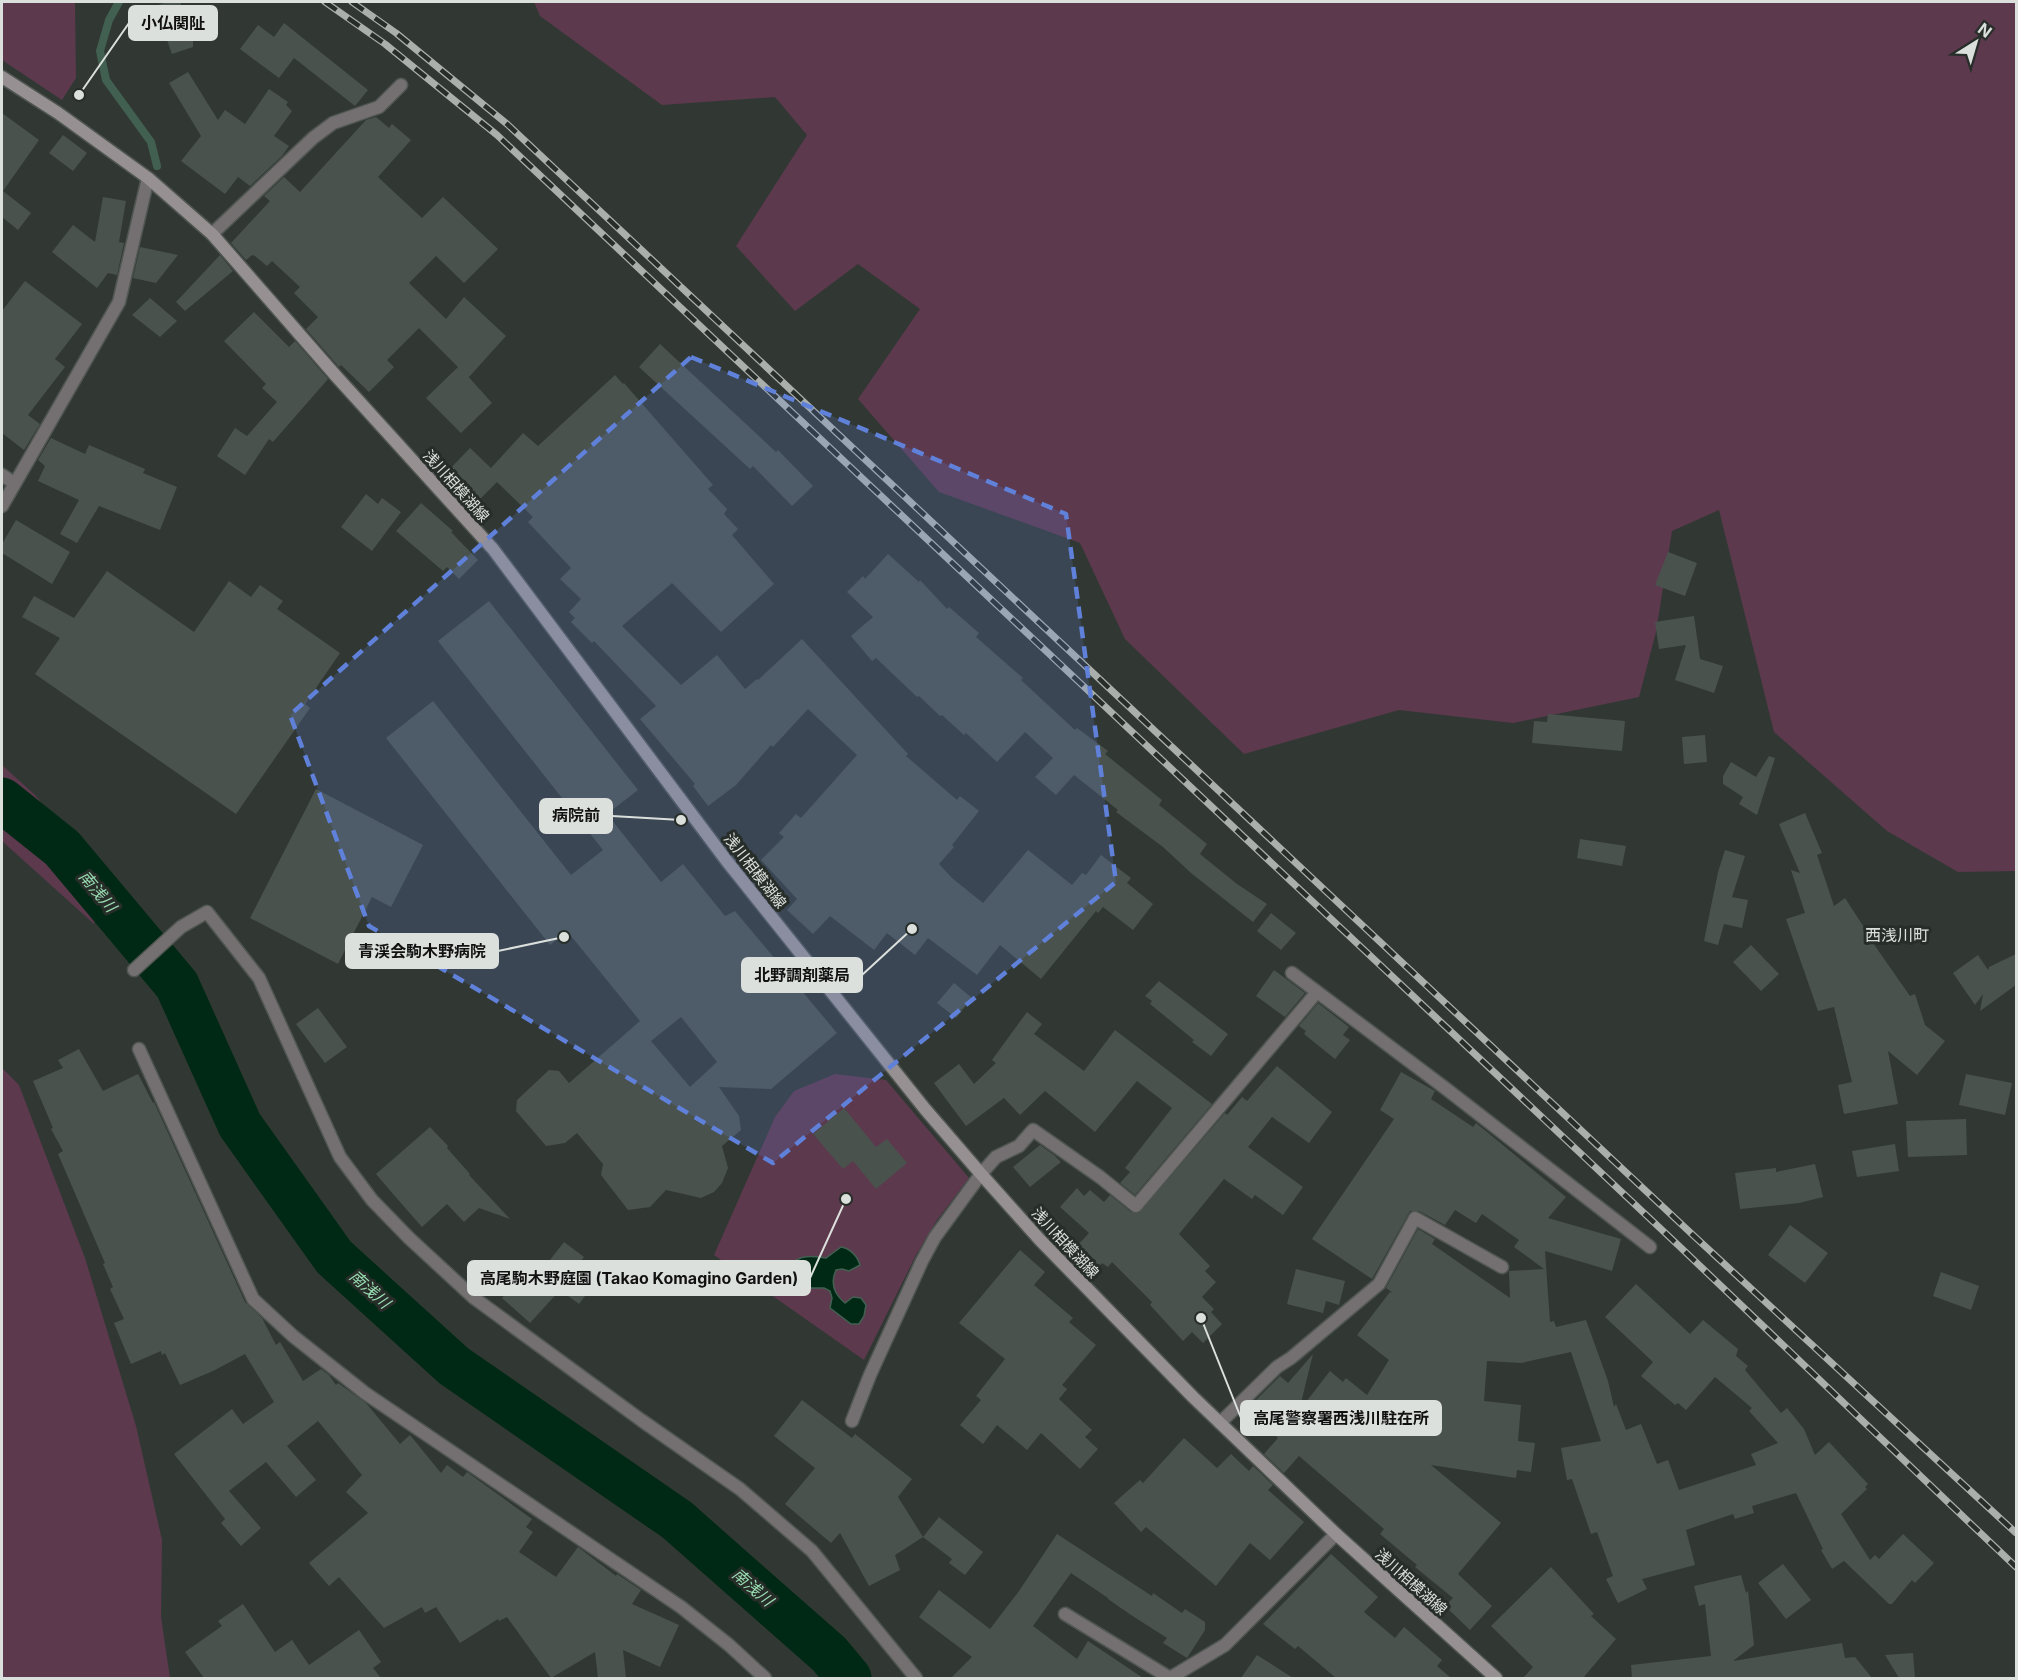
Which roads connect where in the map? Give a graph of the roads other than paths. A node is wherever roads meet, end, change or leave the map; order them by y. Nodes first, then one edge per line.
1 (2, 77) edge
2 (401, 85) dead end
3 (148, 178) junction
4 (212, 234) junction
5 (2, 474) edge
6 (14, 483) junction
7 (2, 506) edge
8 (134, 970) dead end
9 (1292, 973) dead end
10 (1317, 992) junction
11 (139, 1049) dead end
12 (981, 1174) junction
13 (1650, 1247) dead end
14 (1502, 1267) dead end
15 (852, 1421) dead end
16 (1220, 1423) junction
17 (1336, 1534) junction
18 (1065, 1614) dead end
19 (765, 1678) edge
20 (915, 1678) edge
21 (1496, 1678) edge

1 - 3 main road, 浅川相模湖線
2 - 4 street
3 - 4 main road, 浅川相模湖線
3 - 6 street
4 - 12 main road, 浅川相模湖線
5 - 6 street
6 - 7 street
8 - 20 street
9 - 10 street
10 - 12 street
10 - 13 street
11 - 19 street
12 - 15 street
12 - 16 main road, 浅川相模湖線
14 - 16 street
16 - 17 main road, 浅川相模湖線
17 - 18 street
17 - 21 main road, 浅川相模湖線

